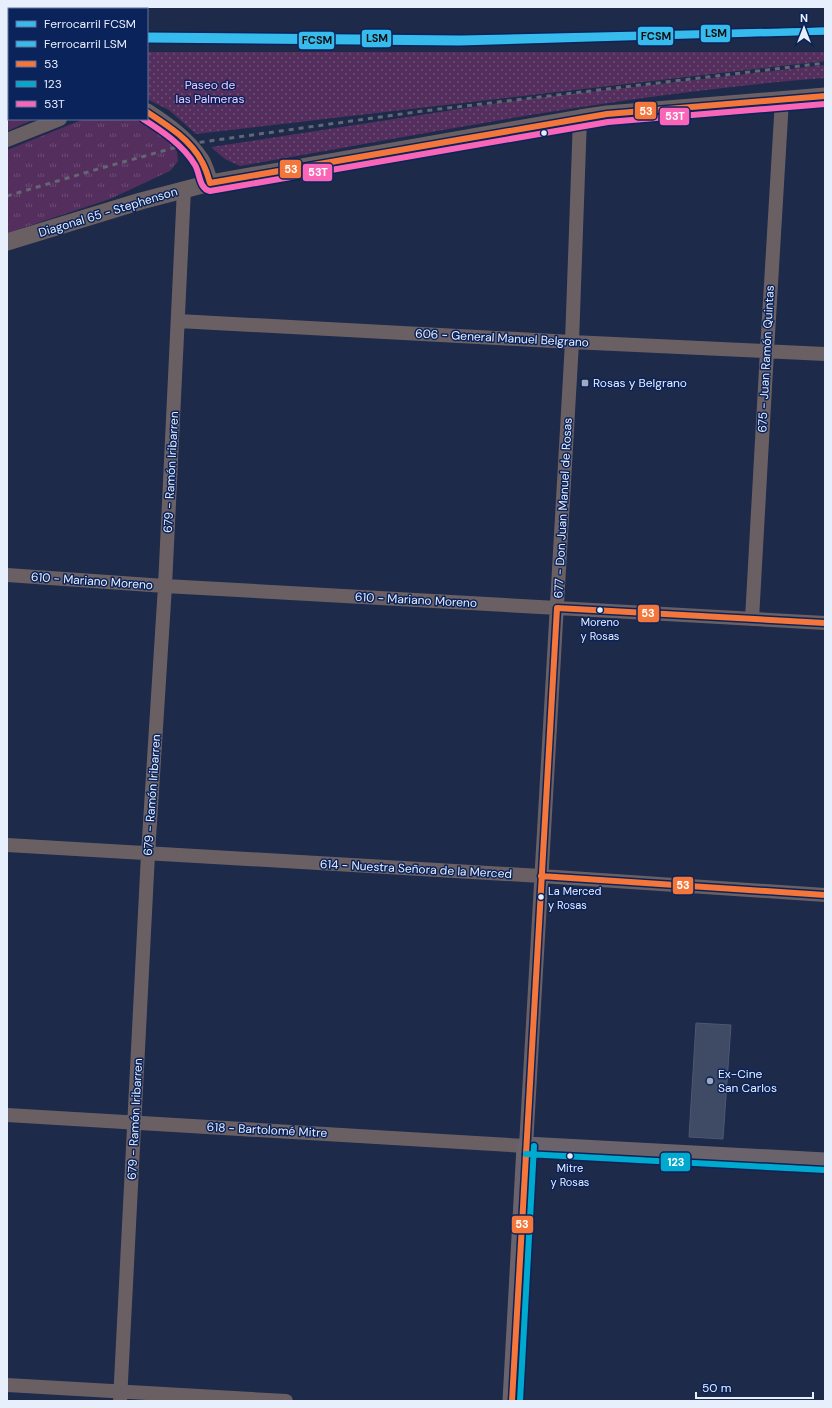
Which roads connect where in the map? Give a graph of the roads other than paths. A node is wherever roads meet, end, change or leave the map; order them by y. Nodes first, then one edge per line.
1 (825, 96) edge
2 (782, 100) junction
3 (148, 113) edge
4 (580, 118) junction
5 (57, 120) edge
6 (7, 140) edge
7 (210, 183) junction
8 (184, 189) junction
9 (7, 242) edge
10 (178, 321) junction
11 (572, 342) junction
12 (766, 351) junction
13 (825, 354) edge
14 (7, 575) edge
15 (165, 586) junction
16 (557, 608) junction
17 (752, 619) junction
18 (825, 623) edge
19 (7, 846) edge
20 (148, 854) junction
21 (541, 876) junction
22 (825, 895) edge
23 (7, 1115) edge
24 (135, 1123) junction
25 (526, 1146) junction
26 (825, 1162) edge
27 (7, 1385) edge
28 (121, 1396) edge
29 (286, 1401) edge
30 (512, 1401) edge

1 - 2 street, Diagonal 65 - Stephenson
2 - 4 street, Diagonal 65 - Stephenson
2 - 12 street, 675 - Juan Ramón Quintas
3 - 7 street
4 - 7 street, Diagonal 65 - Stephenson
4 - 11 street, 677 - Don Juan Manuel de Rosas
5 - 6 street
7 - 8 street, Diagonal 65 - Stephenson
8 - 9 street, Diagonal 65 - Stephenson
8 - 10 street, 679 - Ramón Iribarren
10 - 11 street, 606 - General Manuel Belgrano
10 - 15 street, 679 - Ramón Iribarren
11 - 12 street, 606 - General Manuel Belgrano
11 - 16 street, 677 - Don Juan Manuel de Rosas
12 - 13 street, 606 - General Manuel Belgrano
12 - 17 street, 675 - Juan Ramón Quintas
14 - 15 street, 610 - Mariano Moreno
15 - 16 street, 610 - Mariano Moreno
15 - 20 street, 679 - Ramón Iribarren
16 - 17 street, 610 - Mariano Moreno
16 - 21 street, 677 - Don Juan Manuel de Rosas
17 - 18 street, 610 - Mariano Moreno
19 - 20 street, 614 - Nuestra Señora de la Merced
20 - 21 street, 614 - Nuestra Señora de la Merced
20 - 24 street, 679 - Ramón Iribarren
21 - 22 street, 614 - Nuestra Señora de la Merced
21 - 25 street, 677 - Don Juan Manuel de Rosas
23 - 24 street, 618 - Bartolomé Mitre
24 - 25 street, 618 - Bartolomé Mitre
24 - 28 street, 679 - Ramón Iribarren
25 - 26 main road
25 - 30 main road, 677 - Don Juan Manuel de Rosas
27 - 28 street
28 - 29 street

